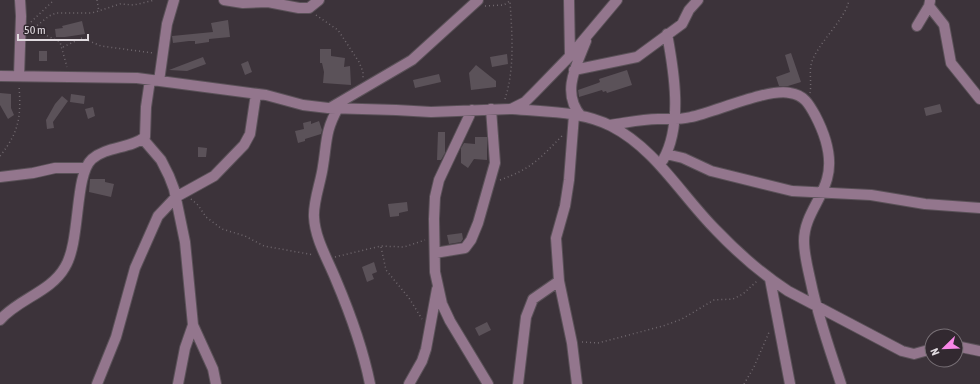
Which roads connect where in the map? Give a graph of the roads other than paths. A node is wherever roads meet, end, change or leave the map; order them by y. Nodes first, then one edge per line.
1 (20, 0) edge
2 (174, 0) edge
3 (224, 0) edge
4 (319, 0) edge
5 (569, 0) edge
6 (617, 0) edge
7 (698, 0) edge
8 (476, 2) edge
9 (930, 3) edge
10 (917, 26) dead end
11 (589, 32) junction
12 (667, 34) junction
13 (570, 56) junction
14 (574, 70) junction
15 (0, 76) edge
16 (19, 76) junction
17 (154, 81) junction
18 (256, 94) junction
19 (980, 99) edge
20 (334, 108) junction
21 (491, 109) junction
22 (506, 109) junction
23 (472, 110) junction
24 (576, 119) junction
25 (673, 120) junction
26 (610, 125) junction
27 (143, 139) junction
28 (666, 154) junction
29 (660, 165) junction
30 (85, 168) junction
31 (0, 177) edge
32 (821, 192) junction
33 (180, 195) junction
34 (980, 208) edge
35 (435, 253) junction
36 (767, 276) junction
37 (559, 280) junction
38 (437, 286) junction
39 (816, 305) junction
40 (0, 320) edge
41 (193, 325) junction
42 (964, 347) edge
43 (979, 349) edge
44 (924, 351) edge
45 (97, 384) edge
46 (178, 384) edge
47 (216, 384) edge
48 (370, 384) edge
49 (409, 384) edge
50 (488, 384) edge
51 (518, 384) edge
52 (577, 384) edge
53 (790, 384) edge
54 (841, 384) edge

1 - 16 street
2 - 17 street
3 - 4 street
5 - 13 street
6 - 11 street
7 - 12 street
8 - 20 street
9 - 10 street
9 - 19 street
11 - 13 street
11 - 14 street
12 - 14 street
12 - 25 street
13 - 22 street
14 - 24 street
15 - 16 street
16 - 17 street
17 - 18 street
17 - 27 street
18 - 20 street
18 - 33 street
20 - 23 street
20 - 48 street
21 - 22 street
21 - 23 street
21 - 35 street
22 - 24 street
23 - 35 street
24 - 26 street
24 - 37 street
25 - 26 street
25 - 28 street
25 - 32 street
26 - 29 street
27 - 30 street
27 - 33 street
28 - 29 street
28 - 32 street
29 - 36 street
30 - 31 street
30 - 40 street
32 - 34 street
32 - 39 street
33 - 41 street
33 - 45 street
35 - 38 street
36 - 39 street
36 - 53 street
37 - 51 street
37 - 52 street
38 - 49 street
38 - 50 street
39 - 44 street
39 - 54 street
41 - 46 street
41 - 47 street
42 - 43 street

